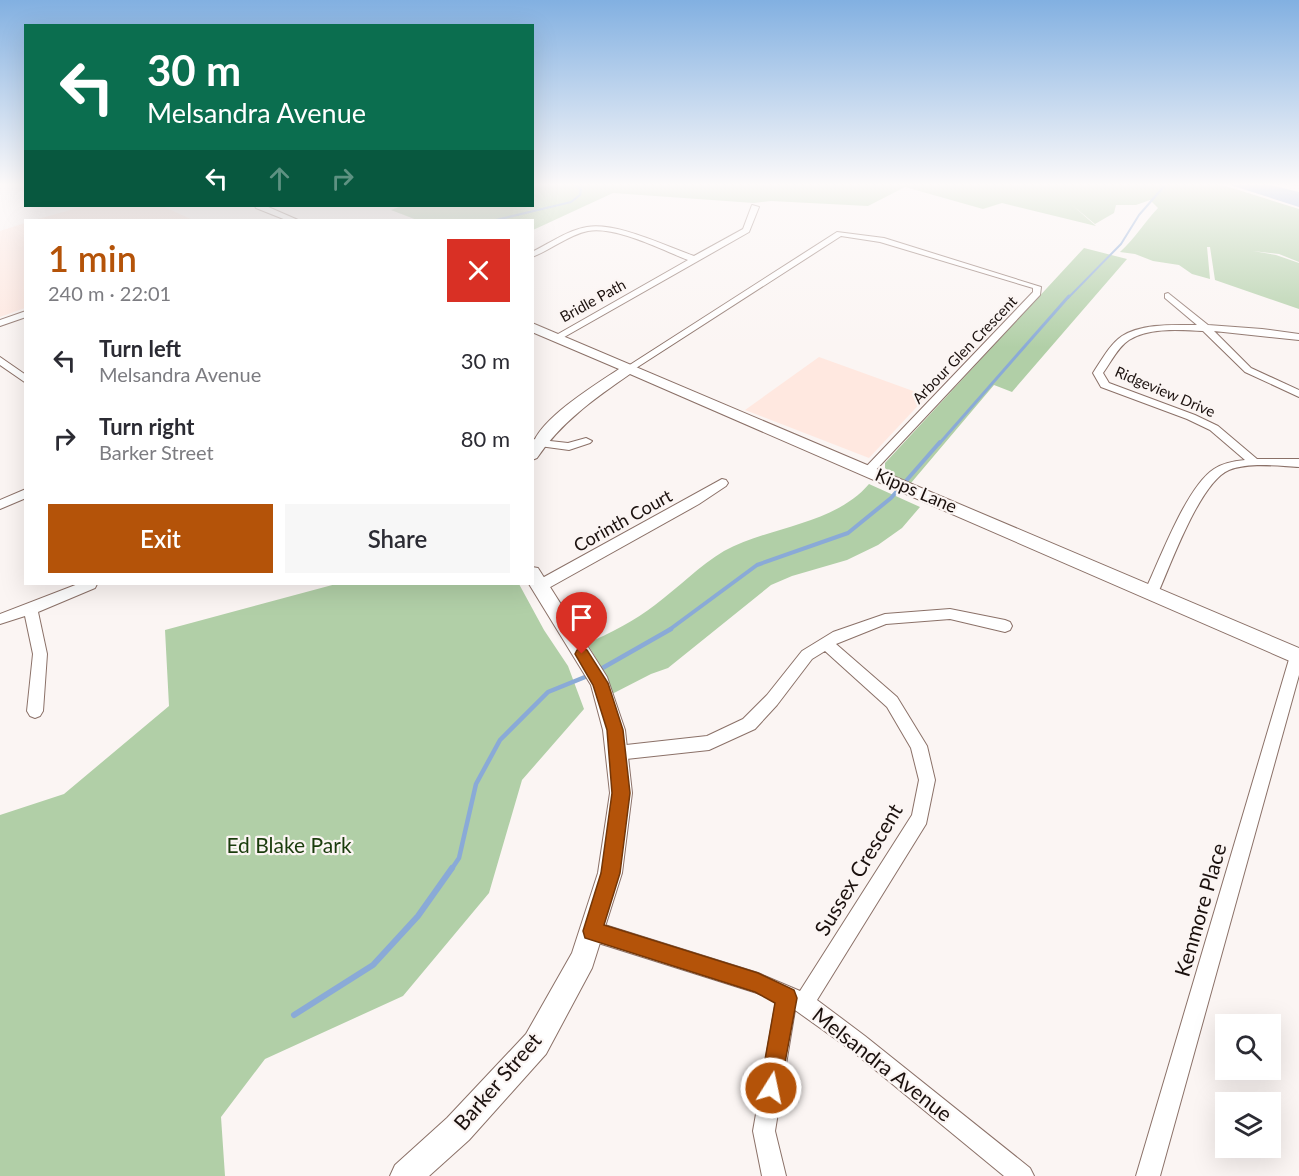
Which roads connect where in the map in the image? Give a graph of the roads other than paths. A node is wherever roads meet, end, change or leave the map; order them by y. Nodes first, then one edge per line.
1 (564, 238) edge
2 (630, 238) edge
3 (733, 238) edge
4 (834, 238) edge
5 (867, 238) edge
6 (534, 254) edge
7 (696, 260) junction
8 (1168, 296) dead end
9 (24, 315) edge
10 (0, 323) edge
11 (534, 328) edge
12 (1207, 329) junction
13 (1299, 337) edge
14 (556, 338) junction
15 (0, 360) edge
16 (630, 368) junction
17 (24, 378) edge
18 (1299, 394) edge
19 (586, 441) dead end
20 (535, 447) edge
21 (1254, 462) junction
22 (1299, 463) edge
23 (868, 471) junction
24 (722, 483) dead end
25 (24, 494) edge
26 (0, 505) edge
27 (536, 580) edge
28 (88, 585) edge
29 (1151, 593) junction
30 (31, 609) junction
31 (0, 619) edge
32 (1005, 626) dead end
33 (826, 644) junction
34 (1298, 657) edge
35 (35, 711) dead end
36 (617, 753) junction
37 (592, 931) junction
38 (795, 1000) junction
39 (406, 1176) edge
40 (774, 1176) edge
41 (1022, 1176) edge
42 (1149, 1176) edge

1 - 6 street
2 - 7 street
3 - 7 street, Bridle Path
4 - 16 street, Arbour Glen Crescent
5 - 23 street, Arbour Glen Crescent
7 - 14 street, Bridle Path
8 - 12 street
9 - 10 street
11 - 14 street, Kipps Lane
12 - 13 street, Ridgeview Drive
12 - 18 street
12 - 21 street, Ridgeview Drive
14 - 16 street, Kipps Lane
15 - 17 street
16 - 20 street
16 - 23 street, Kipps Lane
19 - 20 street
21 - 22 street
21 - 29 street
23 - 29 street, Kipps Lane
24 - 27 street, Corinth Court
25 - 26 street
27 - 36 street, Barker Street
28 - 30 street
29 - 34 street, Kipps Lane
30 - 31 street
30 - 35 street
32 - 33 street
33 - 36 street
33 - 38 street, Sussex Crescent
34 - 42 street, Kenmore Place
36 - 37 street, Barker Street
37 - 38 street, Melsandra Avenue
37 - 39 street, Barker Street
38 - 40 street
38 - 41 street, Melsandra Avenue

